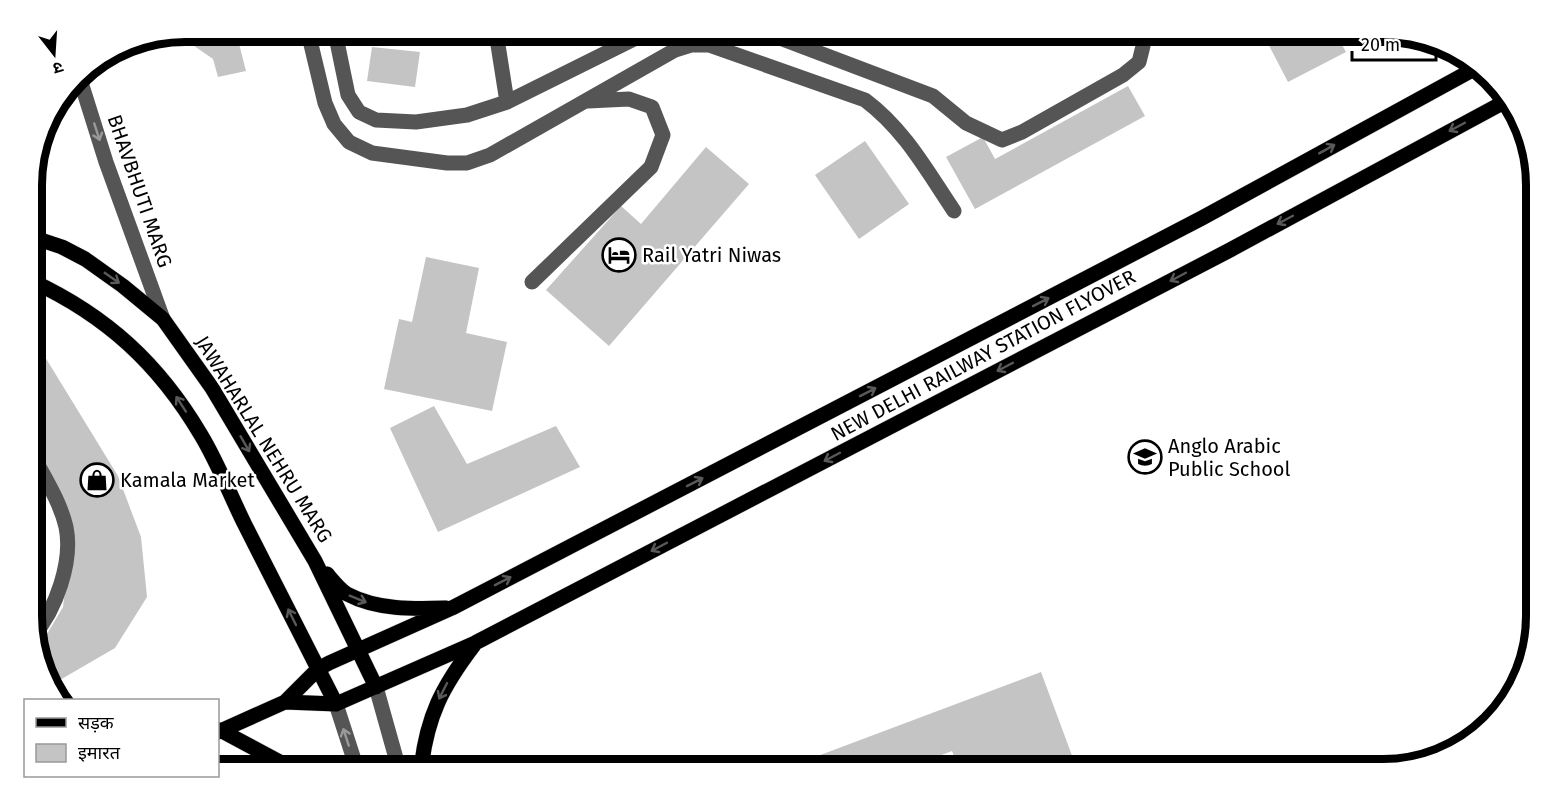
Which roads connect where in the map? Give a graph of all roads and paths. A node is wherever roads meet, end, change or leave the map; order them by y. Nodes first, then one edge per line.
1 (310, 42) edge
2 (337, 42) edge
3 (497, 42) edge
4 (628, 42) edge
5 (790, 42) edge
6 (1142, 42) edge
7 (1469, 72) edge
8 (82, 87) edge
9 (585, 101) junction
10 (507, 102) junction
11 (1500, 104) edge
12 (954, 211) dead end
13 (42, 241) edge
14 (532, 282) dead end
15 (42, 286) edge
16 (163, 319) junction
17 (42, 474) edge
18 (315, 561) junction
19 (452, 608) junction
20 (43, 626) edge
21 (475, 643) junction
22 (359, 649) junction
23 (318, 669) junction
24 (376, 687) junction
25 (285, 702) junction
26 (336, 704) junction
27 (219, 731) edge
28 (272, 759) edge
29 (354, 759) edge
30 (396, 759) edge
31 (423, 759) edge

1 - 9 street
2 - 10 street
3 - 10 street
4 - 10 street
5 - 6 street
19 -> 7 main road, NEW DELHI RAILWAY STATION FLYOVER
8 -> 16 street, BHAVBHUTI MARG
9 - 12 street
9 - 14 street
11 -> 21 main road, NEW DELHI RAILWAY STATION FLYOVER
13 -> 16 main road, JAWAHARLAL NEHRU MARG
23 -> 15 main road
16 -> 18 main road, JAWAHARLAL NEHRU MARG
17 - 20 street
18 -> 19 main road
18 - 22 main road
19 - 22 main road, NEW DELHI RAILWAY STATION FLYOVER
21 - 24 main road, NEW DELHI RAILWAY STATION FLYOVER
21 -> 31 main road
22 - 23 main road, NEW DELHI RAILWAY STATION FLYOVER
22 - 24 main road
23 - 25 main road, NEW DELHI RAILWAY STATION FLYOVER
23 - 26 main road
24 - 26 main road, NEW DELHI RAILWAY STATION FLYOVER
24 - 30 street
25 - 26 main road
25 - 27 main road
29 -> 26 street
27 - 28 main road

